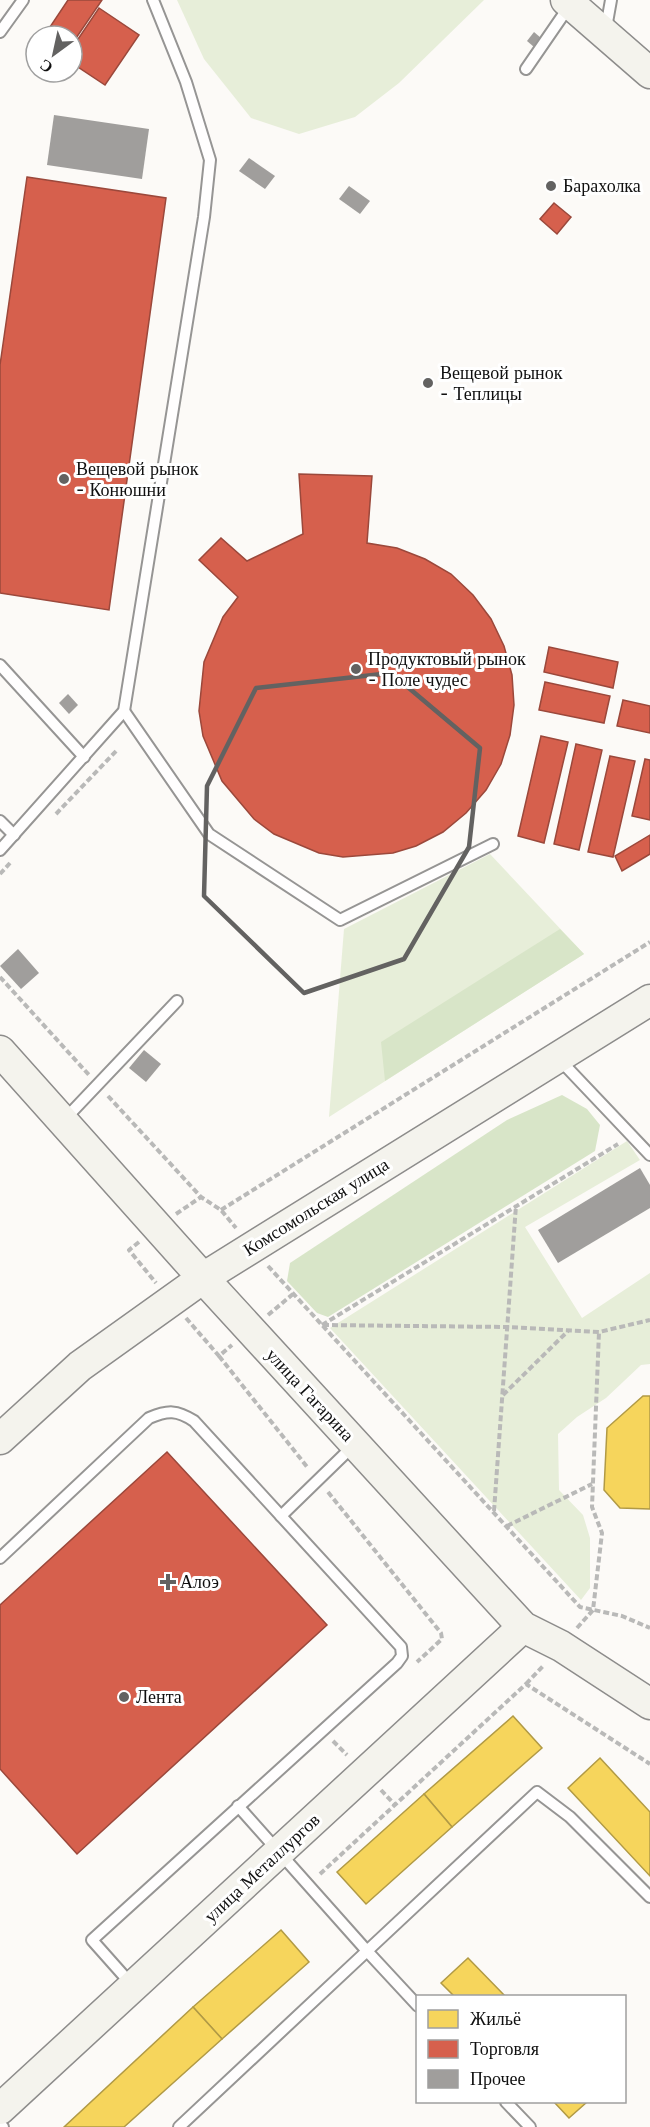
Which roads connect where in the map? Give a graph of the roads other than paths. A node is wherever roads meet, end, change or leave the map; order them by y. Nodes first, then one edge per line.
1 (23, 0) edge
2 (153, 0) edge
3 (611, 0) edge
4 (568, 2) edge
5 (0, 32) edge
6 (604, 34) junction
7 (526, 69) dead end
8 (650, 73) edge
9 (0, 665) edge
10 (124, 711) junction
11 (84, 757) junction
12 (0, 820) edge
13 (14, 835) junction
14 (493, 844) dead end
15 (0, 850) edge
16 (650, 999) edge
17 (177, 1001) dead end
18 (0, 1051) edge
19 (558, 1058) junction
20 (62, 1122) junction
21 (650, 1155) edge
22 (203, 1278) junction
23 (0, 1439) edge
24 (355, 1444) junction
25 (281, 1516) junction
26 (0, 1558) edge
27 (523, 1627) junction
28 (650, 1704) edge
29 (238, 1806) junction
30 (278, 1853) junction
31 (650, 1897) edge
32 (367, 1951) junction
33 (133, 1986) junction
34 (416, 2005) edge
35 (507, 2103) edge
36 (0, 2109) edge
37 (179, 2127) edge
38 (530, 2127) edge

1 - 5 lane
2 - 10 lane
3 - 6 lane
4 - 6 street
4 - 7 lane
6 - 8 street
9 - 11 lane
10 - 11 lane
10 - 14 lane
11 - 13 lane
12 - 13 lane
13 - 15 lane
16 - 19 street, Комсомольская улица
17 - 20 lane
18 - 20 street, улица Гагарина
19 - 21 lane
19 - 22 street, Комсомольская улица
20 - 22 street, улица Гагарина
22 - 23 street, Комсомольская улица
22 - 24 street, улица Гагарина
24 - 25 lane
24 - 27 street, улица Гагарина
25 - 26 lane
25 - 29 lane
27 - 28 street, улица Гагарина
27 - 30 street, улица Металлургов
29 - 30 lane
29 - 33 lane
30 - 32 lane
30 - 33 street, улица Металлургов
31 - 32 lane
32 - 34 lane
32 - 37 lane
33 - 36 street, улица Металлургов
35 - 38 lane

